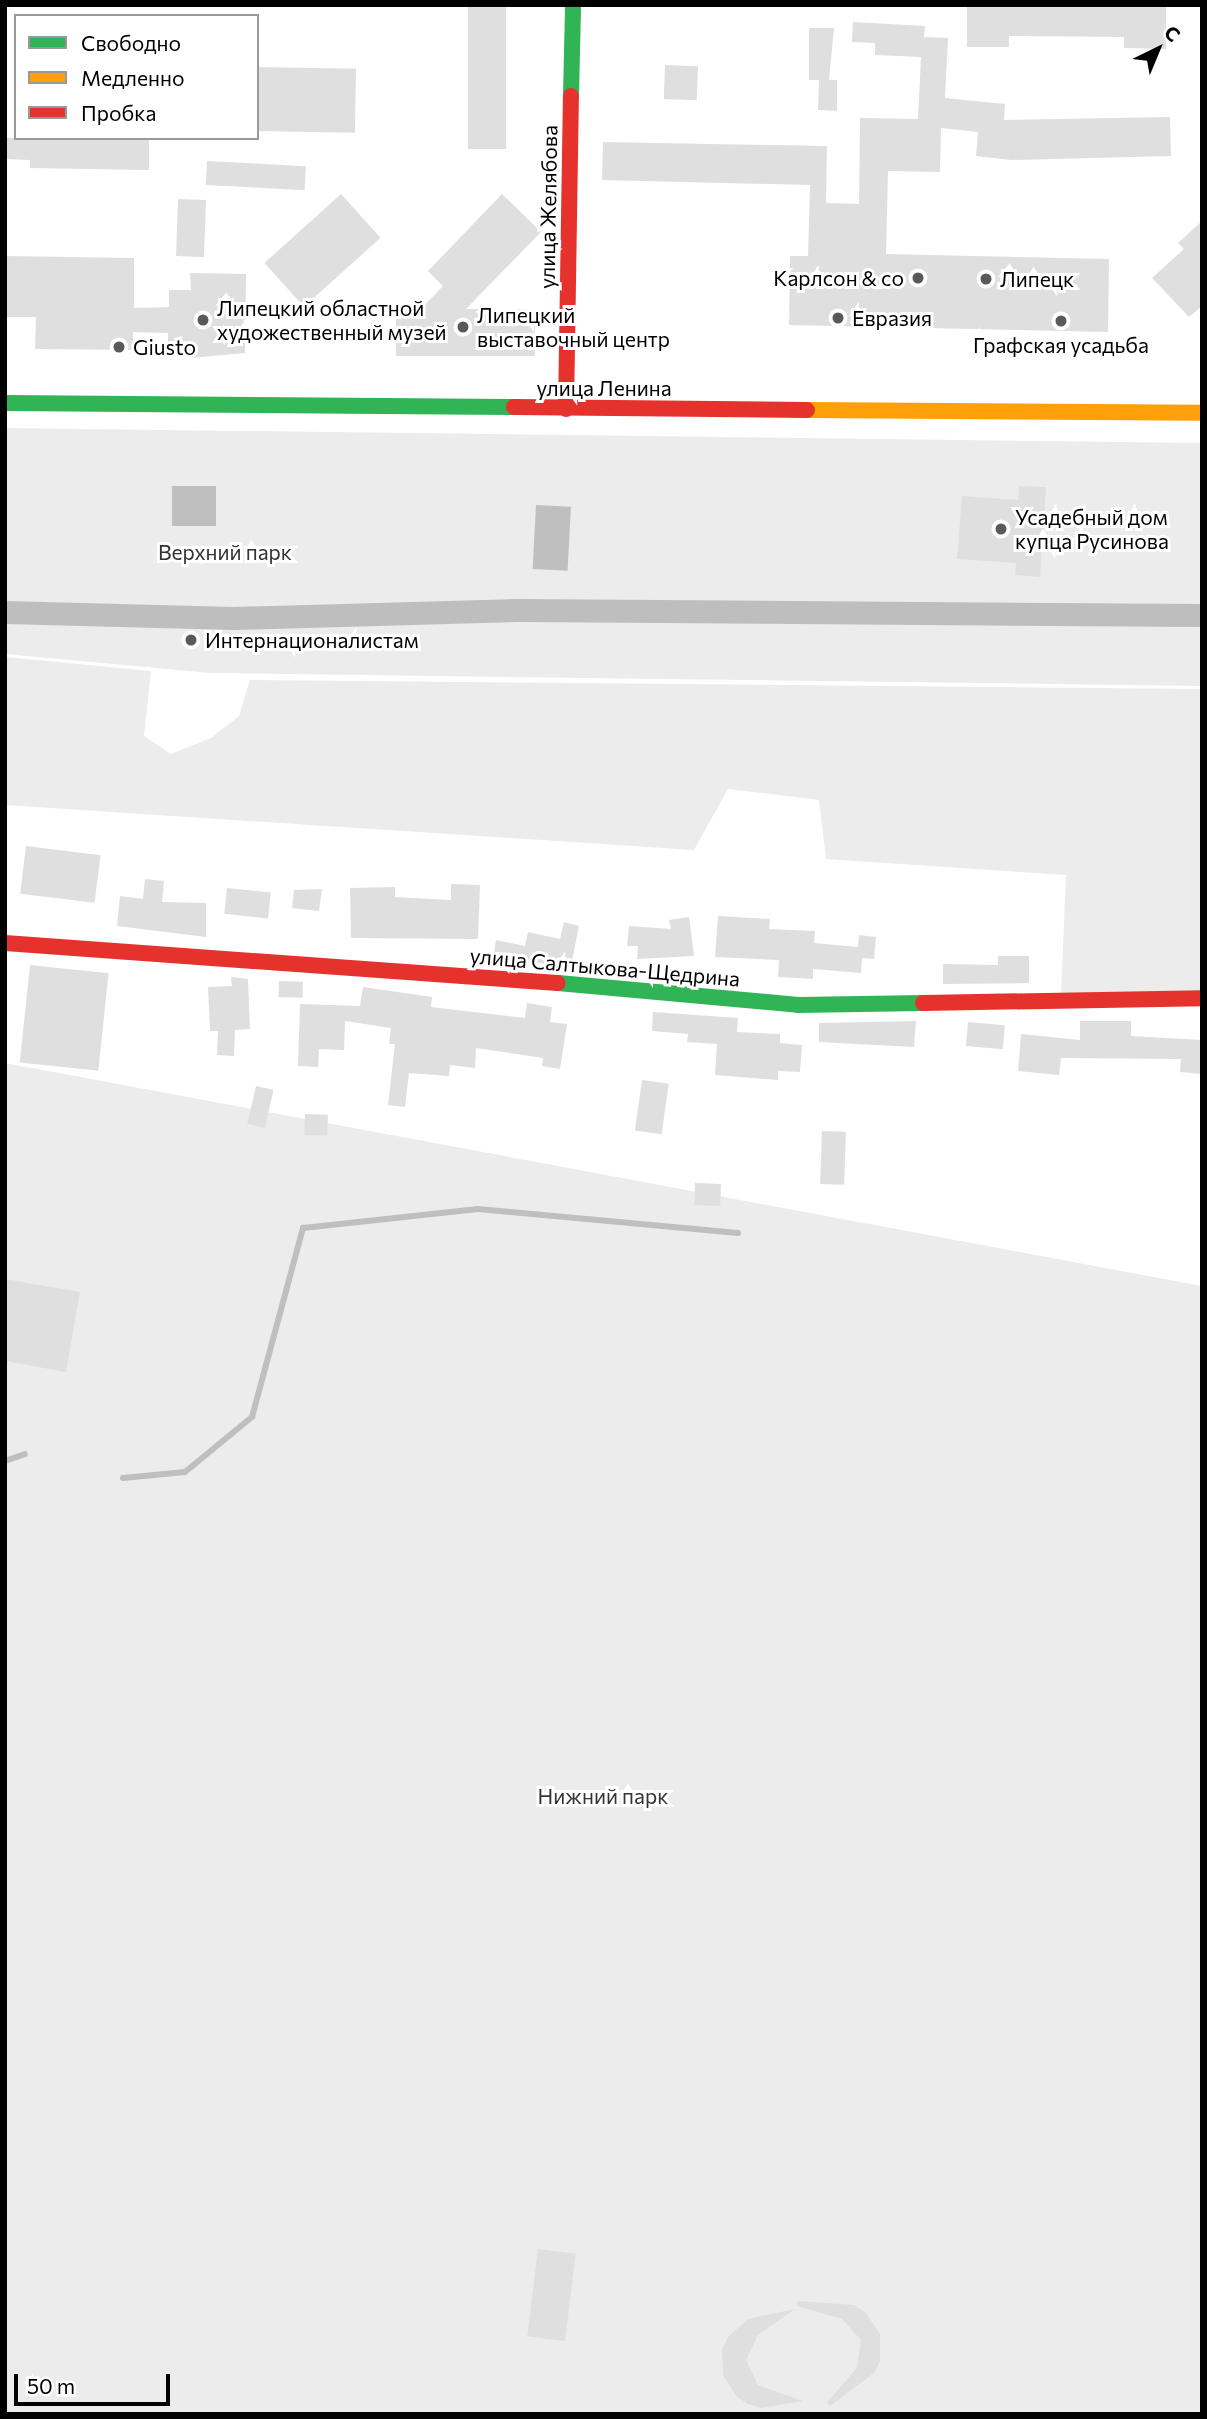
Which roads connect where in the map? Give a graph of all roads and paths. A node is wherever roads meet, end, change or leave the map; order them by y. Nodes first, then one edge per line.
1 (573, 5) edge
2 (5, 403) edge
3 (566, 409) junction
4 (1202, 413) edge
5 (5, 612) edge
6 (1202, 615) edge
7 (5, 943) edge
8 (1202, 998) edge

1 - 3 street, улица Желябова
2 - 3 street, улица Ленина
3 - 4 street, улица Ленина
5 - 6 street
7 - 8 street, улица Салтыкова-Щедрина

